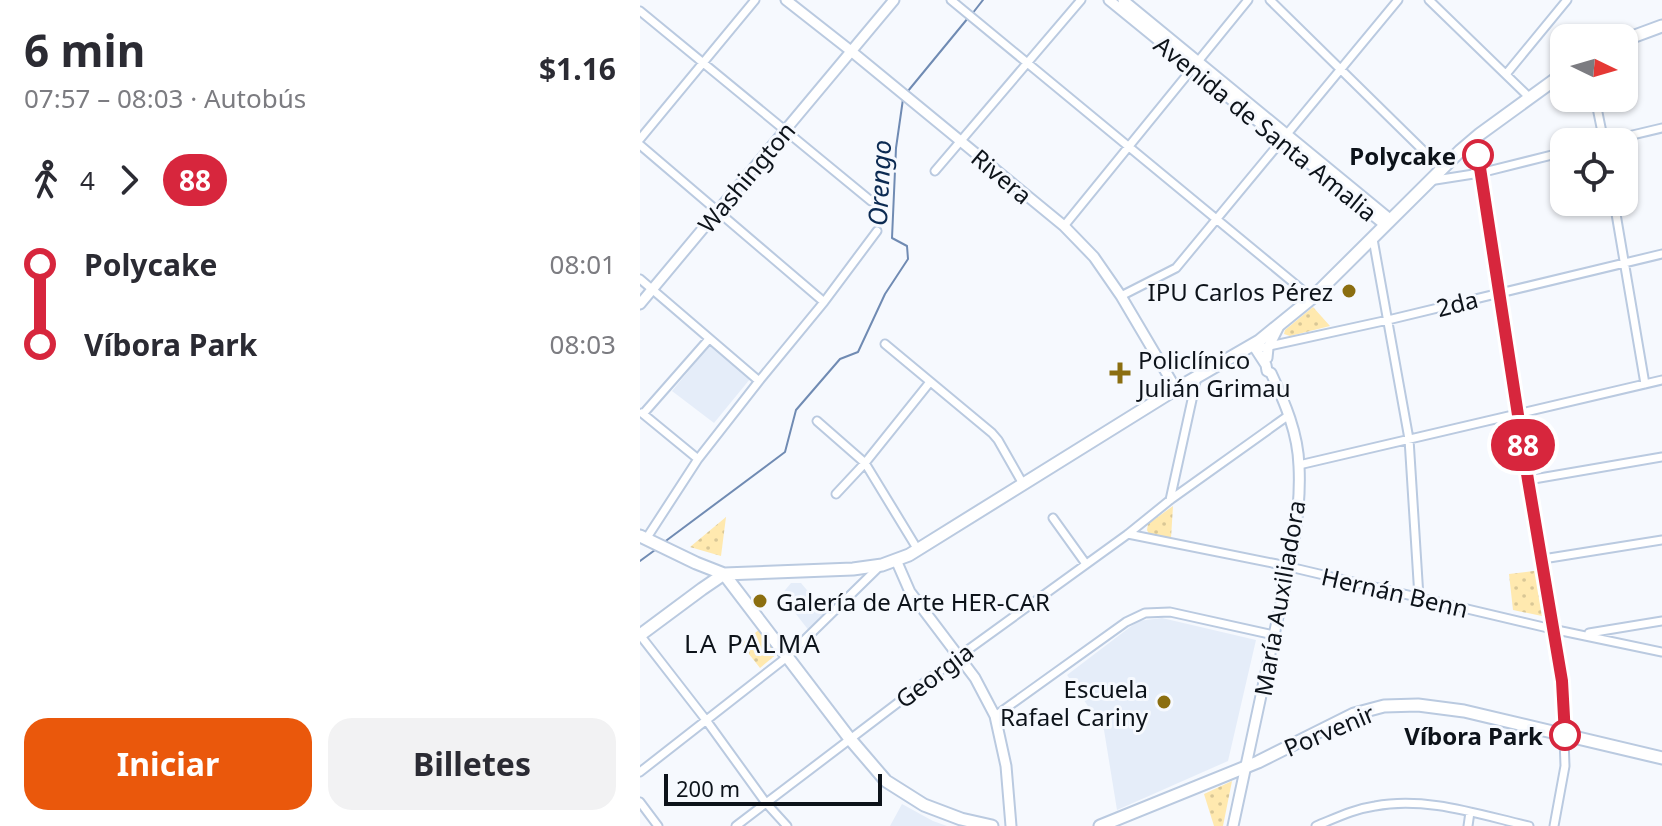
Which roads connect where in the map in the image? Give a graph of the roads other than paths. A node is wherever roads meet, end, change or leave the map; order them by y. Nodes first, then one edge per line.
1 (755, 0) edge
2 (786, 0) edge
3 (894, 0) edge
4 (951, 0) edge
5 (1081, 0) edge
6 (1109, 0) edge
7 (1123, 0) edge
8 (1248, 0) edge
9 (1270, 0) edge
10 (1398, 0) edge
11 (1429, 0) edge
12 (1567, 0) edge
13 (640, 11) edge
14 (1662, 26) edge
15 (1638, 35) edge
16 (851, 51) junction
17 (1026, 62) junction
18 (703, 63) junction
19 (1195, 65) junction
20 (1339, 69) junction
21 (1507, 73) junction
22 (1550, 83) edge
23 (1529, 97) junction
24 (1662, 128) edge
25 (786, 129) junction
26 (1638, 134) edge
27 (1476, 137) junction
28 (1283, 138) junction
29 (960, 141) junction
30 (640, 142) edge
31 (1128, 146) junction
32 (1550, 156) edge
33 (1441, 168) junction
34 (935, 171) dead end
35 (1480, 173) junction
36 (1429, 181) junction
37 (871, 201) dead end
38 (717, 211) junction
39 (1616, 216) edge
40 (1217, 220) junction
41 (1388, 222) junction
42 (1064, 226) junction
43 (877, 231) dead end
44 (1373, 239) junction
45 (1662, 254) edge
46 (1624, 263) junction
47 (640, 279) edge
48 (652, 290) junction
49 (1500, 292) junction
50 (1121, 296) junction
51 (1312, 298) junction
52 (824, 302) junction
53 (640, 304) edge
54 (1388, 320) junction
55 (709, 339) junction
56 (885, 344) dead end
57 (1260, 345) junction
58 (1271, 373) junction
59 (1197, 377) junction
60 (1662, 380) edge
61 (759, 381) junction
62 (930, 382) junction
63 (1645, 384) junction
64 (1176, 389) junction
65 (641, 413) edge
66 (1518, 414) junction
67 (1289, 415) junction
68 (817, 421) dead end
69 (1409, 439) junction
70 (1662, 457) edge
71 (698, 459) junction
72 (865, 463) junction
73 (1299, 465) junction
74 (1528, 480) junction
75 (1023, 484) junction
76 (836, 494) dead end
77 (1170, 500) junction
78 (1053, 518) dead end
79 (1128, 534) junction
80 (646, 539) edge
81 (1662, 540) edge
82 (919, 550) junction
83 (1543, 559) junction
84 (896, 560) junction
85 (696, 563) junction
86 (1086, 564) junction
87 (882, 565) junction
88 (1289, 567) junction
89 (724, 574) junction
90 (702, 589) junction
91 (1419, 597) junction
92 (1662, 621) edge
93 (1552, 629) junction
94 (1582, 634) junction
95 (640, 635) edge
96 (1274, 635) junction
97 (1662, 652) edge
98 (787, 657) junction
99 (958, 657) junction
100 (995, 716) junction
101 (706, 720) junction
102 (1565, 735) junction
103 (850, 739) junction
104 (1662, 758) edge
105 (1246, 767) junction
106 (640, 772) edge
107 (640, 802) edge
108 (766, 803) junction
109 (1470, 812) junction
110 (658, 826) edge
111 (736, 826) edge
112 (787, 826) edge
113 (992, 826) edge
114 (1011, 826) edge
115 (1100, 826) edge
116 (1233, 826) edge
117 (1316, 826) edge
118 (1468, 826) edge
119 (1529, 826) edge
120 (1554, 826) edge

1 - 18 street
2 - 16 street, Rivera
3 - 16 street, Washington
4 - 17 street
5 - 17 street
6 - 19 street, Avenida de Santa Amalia
7 - 19 street, Avenida de Santa Amalia
8 - 19 street
9 - 20 street
10 - 20 street
11 - 21 street
12 - 21 street
13 - 18 street
14 - 15 main road
16 - 25 street, Washington
16 - 29 street, Rivera
17 - 29 street
17 - 31 street
18 - 25 street
18 - 30 street
19 - 28 street, Avenida de Santa Amalia
19 - 31 street
20 - 28 street
20 - 33 street
21 - 23 street
22 - 23 main road
23 - 27 main road
24 - 26 street
25 - 37 street
25 - 38 street, Washington
27 - 33 main road
27 - 35 street
28 - 40 street
28 - 41 street, Avenida de Santa Amalia
29 - 34 street
29 - 42 street, Rivera
30 - 38 street
31 - 40 street
31 - 42 street
32 - 35 street
33 - 36 main road
35 - 36 street
35 - 49 street
36 - 41 main road
38 - 48 street, Washington
38 - 52 street
39 - 46 street
40 - 50 street
40 - 51 street
41 - 44 main road
42 - 50 street, Rivera
43 - 52 street
44 - 51 main road
44 - 54 street
45 - 46 street, 2da
46 - 49 street, 2da
46 - 63 street
47 - 48 street
48 - 53 street, Washington
48 - 55 street
49 - 54 street, 2da
49 - 66 street
50 - 64 street, Rivera
51 - 57 main road
52 - 61 street
54 - 57 street, 2da
54 - 69 street
55 - 61 street
55 - 65 street
56 - 62 street
57 - 58 street, María Auxiliadora
57 - 58 street, María Auxiliadora
57 - 59 main road
58 - 67 street, María Auxiliadora
59 - 64 main road
59 - 77 street
60 - 63 street
61 - 71 street
62 - 72 street
62 - 75 street
63 - 66 street
64 - 75 main road
65 - 71 street
66 - 69 street
66 - 74 street
67 - 73 street, María Auxiliadora
67 - 77 street, Georgia
68 - 72 street
69 - 73 street
69 - 91 street
70 - 74 street
71 - 80 street
72 - 76 street
72 - 82 street
73 - 88 street, María Auxiliadora
74 - 83 street
75 - 82 main road
77 - 79 street, Georgia
78 - 86 street
79 - 86 street, Georgia
79 - 88 street, Hernán Benn
80 - 85 main road
81 - 83 street
82 - 84 main road
83 - 93 street
84 - 87 main road
84 - 99 street
85 - 89 main road
85 - 90 main road
86 - 99 street, Georgia
87 - 89 main road
87 - 98 street
88 - 91 street, Hernán Benn
88 - 96 street, María Auxiliadora
89 - 90 main road
89 - 98 main road
90 - 95 main road
91 - 93 street, Hernán Benn
92 - 94 street
93 - 94 street, Hernán Benn
93 - 102 street
94 - 97 street, Hernán Benn
95 - 101 street
96 - 100 street
96 - 105 street, María Auxiliadora
98 - 101 street
98 - 103 main road
99 - 100 street
99 - 103 street, Georgia
100 - 114 street
101 - 106 street
101 - 108 street
102 - 104 main road, Porvenir
102 - 105 main road, Porvenir
102 - 120 street
103 - 108 street, Georgia
103 - 113 main road
105 - 115 main road, Porvenir
105 - 116 street, María Auxiliadora
107 - 110 street
108 - 111 street, Georgia
108 - 112 street
109 - 117 street
109 - 118 street
109 - 119 street

